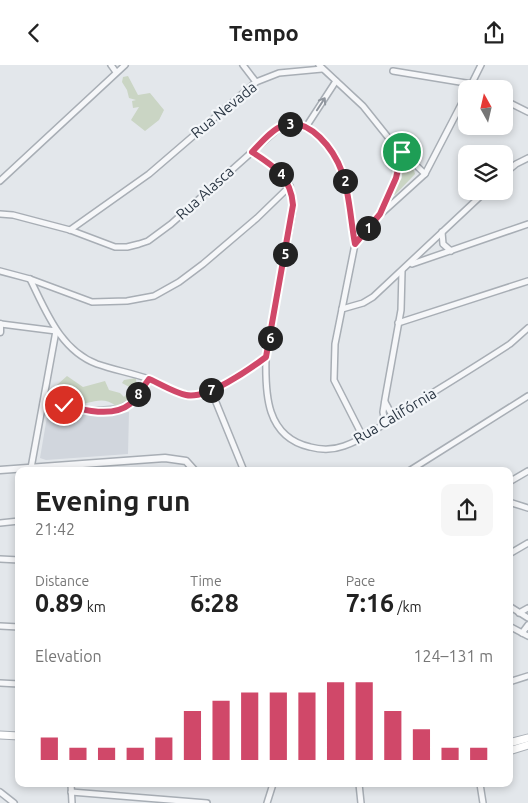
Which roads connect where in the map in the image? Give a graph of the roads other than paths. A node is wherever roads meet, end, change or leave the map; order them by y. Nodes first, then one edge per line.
1 (111, 65) edge
2 (125, 65) edge
3 (243, 65) edge
4 (481, 65) edge
5 (321, 67) edge
6 (393, 71) dead end
7 (116, 72) junction
8 (474, 80) edge
9 (336, 81) junction
10 (256, 82) junction
11 (458, 85) edge
12 (513, 104) edge
13 (458, 110) edge
14 (528, 112) edge
15 (306, 127) junction
16 (252, 152) junction
17 (402, 152) junction
18 (528, 159) edge
19 (513, 166) edge
20 (425, 174) junction
21 (0, 181) edge
22 (290, 186) junction
23 (477, 200) edge
24 (0, 214) edge
25 (380, 214) junction
26 (528, 224) edge
27 (70, 230) junction
28 (443, 232) junction
29 (355, 244) junction
30 (451, 251) junction
31 (409, 265) junction
32 (0, 271) edge
33 (402, 271) junction
34 (30, 279) junction
35 (528, 281) edge
36 (342, 309) junction
37 (398, 323) junction
38 (1, 324) edge
39 (528, 328) edge
40 (56, 331) junction
41 (0, 332) edge
42 (266, 357) junction
43 (149, 379) junction
44 (211, 390) junction
45 (528, 397) edge
46 (385, 399) junction
47 (43, 404) junction
48 (392, 417) junction
49 (385, 422) junction
50 (363, 437) junction
51 (32, 467) edge
52 (45, 467) edge
53 (191, 467) edge
54 (242, 467) edge
55 (415, 467) edge
56 (15, 469) edge
57 (0, 470) edge
58 (528, 471) edge
59 (513, 480) edge
60 (513, 503) edge
61 (528, 508) edge
62 (15, 521) edge
63 (0, 523) edge
64 (528, 543) edge
65 (513, 552) edge
66 (0, 559) edge
67 (15, 561) edge
68 (528, 608) edge
69 (513, 609) edge
70 (519, 613) junction
71 (528, 618) edge
72 (528, 625) edge
73 (0, 626) edge
74 (15, 627) edge
75 (513, 628) edge
76 (522, 633) junction
77 (528, 636) edge
78 (528, 676) edge
79 (513, 681) edge
80 (0, 683) edge
81 (15, 684) edge
82 (0, 735) edge
83 (15, 736) edge
84 (528, 737) edge
85 (513, 742) edge
86 (528, 745) edge
87 (513, 750) edge
88 (71, 787) edge
89 (272, 787) edge
90 (359, 787) edge
91 (481, 787) edge
92 (0, 792) edge
93 (71, 792) junction
94 (14, 803) edge
95 (72, 803) edge
96 (207, 803) edge
97 (266, 803) edge
98 (361, 803) edge
99 (485, 803) edge

1 - 7 street
2 - 7 street
3 - 10 street
4 - 8 street
5 - 9 street, Rua Nevada
5 - 10 street, Rua Nevada
6 - 11 street
7 - 21 street
15 -> 9 street
9 - 17 street, Rua Nevada
10 - 27 street, Rua Nevada
12 - 14 street
13 - 20 street
15 - 16 street, Rua Alasca
15 - 29 street
16 - 22 street
16 - 27 street, Rua Alasca
17 - 20 street, Rua Nevada
17 - 25 street
18 - 19 street
20 - 25 street
22 - 34 street
22 - 42 street, Rua Califórnia
23 - 28 street
24 - 27 street, Rua Alasca
25 - 29 street
26 - 30 street
28 - 30 street
28 - 31 street
29 - 36 street
30 - 31 street
31 - 33 street
32 - 34 street
33 - 36 street
33 - 37 street
34 - 40 street
35 - 37 street
36 - 50 street
37 - 46 street
38 - 40 street
38 - 41 street
39 - 48 street, Rua Califórnia
40 - 43 street
40 - 47 street
42 - 44 street
42 - 50 street, Rua Califórnia
43 - 44 street
43 - 47 street
44 - 54 street
45 - 55 street
46 - 48 street
46 - 49 street
47 - 51 street
48 - 49 street, Rua Califórnia
49 - 50 street, Rua Califórnia
52 - 53 street
56 - 57 street
58 - 59 street
60 - 61 street
62 - 63 street
64 - 65 street
66 - 67 street
68 - 70 street
69 - 70 street
70 - 71 street
72 - 76 street
73 - 74 street
75 - 76 street
76 - 77 street
78 - 79 street
80 - 81 street
82 - 83 main road
84 - 85 main road
86 - 87 main road
88 - 93 street
89 - 97 street
90 - 98 street
91 - 99 street
92 - 94 street
93 - 95 street
93 - 96 street

